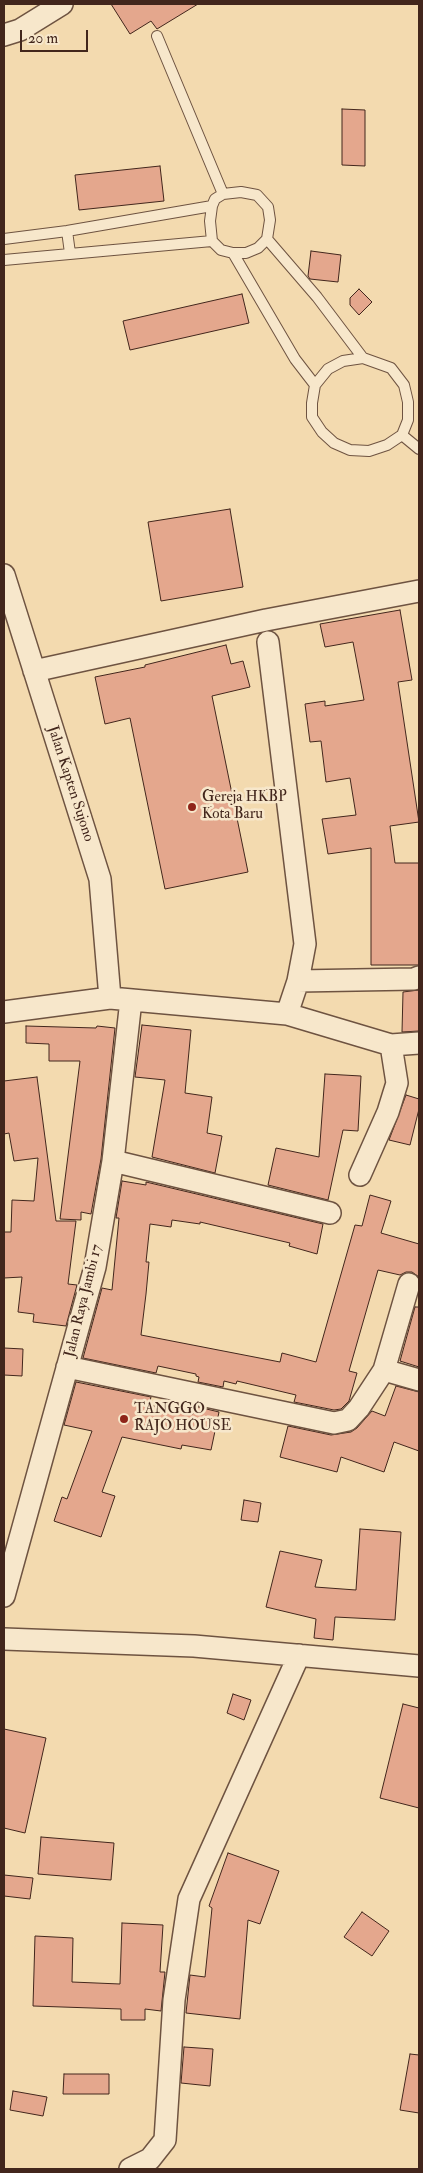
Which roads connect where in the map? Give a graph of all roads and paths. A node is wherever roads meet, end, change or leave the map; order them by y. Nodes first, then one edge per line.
1 (62, 4) edge
2 (4, 35) edge
3 (156, 36) dead end
4 (223, 194) junction
5 (212, 206) junction
6 (67, 231) junction
7 (267, 238) junction
8 (4, 239) edge
9 (212, 241) junction
10 (70, 253) junction
11 (233, 253) junction
12 (4, 260) edge
13 (363, 358) junction
14 (315, 385) junction
15 (402, 435) junction
16 (419, 449) edge
17 (4, 575) edge
18 (419, 591) edge
19 (268, 642) dead end
20 (34, 671) junction
21 (419, 977) edge
22 (298, 981) junction
23 (110, 998) junction
24 (132, 1000) junction
25 (4, 1012) edge
26 (287, 1014) junction
27 (419, 1043) edge
28 (391, 1045) junction
29 (113, 1161) junction
30 (360, 1175) dead end
31 (330, 1213) dead end
32 (409, 1284) dead end
33 (67, 1367) junction
34 (384, 1370) junction
35 (419, 1380) edge
36 (4, 1596) edge
37 (4, 1639) edge
38 (299, 1655) junction
39 (419, 1666) edge
40 (130, 2169) edge

1 - 2 street
3 - 4 lane
4 - 5 lane
4 - 7 lane
5 - 6 lane
5 - 9 lane
6 - 8 lane
6 - 10 lane
7 - 11 lane
7 - 13 lane
9 - 10 lane
9 - 11 lane
10 - 12 lane
11 - 14 lane
13 - 14 lane
13 - 15 lane
14 - 15 lane
15 - 16 lane
17 - 20 street, Jalan Kapten Sujono
18 - 20 street
19 - 22 street
20 - 23 street, Jalan Kapten Sujono
21 - 22 street
22 - 26 street
23 - 24 street
23 - 25 street
24 - 26 street
24 - 29 street, Jalan Raya Jambi 17
26 - 28 street
27 - 28 street
28 - 30 street
29 - 31 street
29 - 33 street, Jalan Raya Jambi 17
32 - 34 street
33 - 34 street
33 - 36 street, Jalan Raya Jambi 17
34 - 35 street
37 - 38 street
38 - 39 street
38 - 40 street

